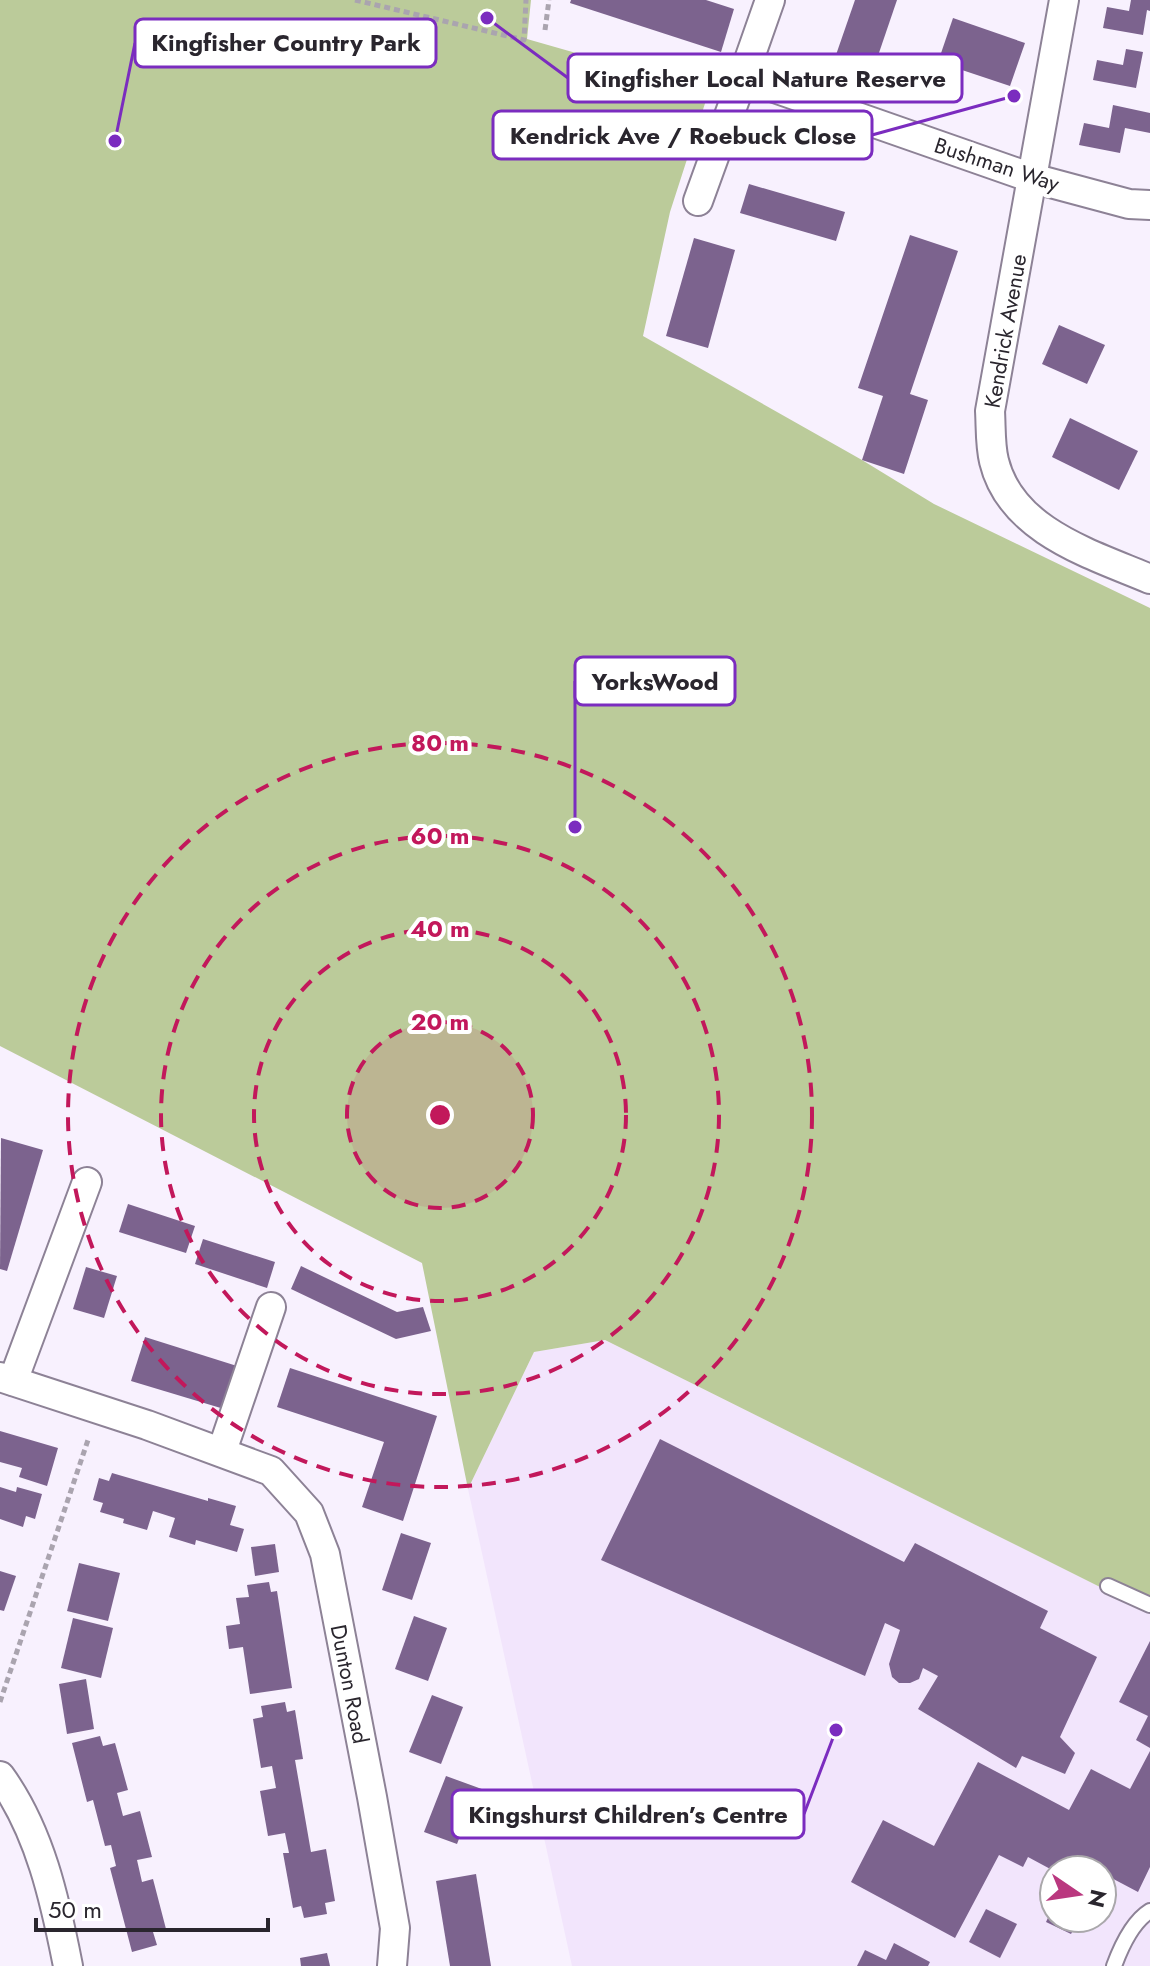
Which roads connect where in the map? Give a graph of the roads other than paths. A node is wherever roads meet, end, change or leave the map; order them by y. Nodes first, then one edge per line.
1 (770, 0) edge
2 (1064, 0) edge
3 (743, 77) junction
4 (1032, 178) junction
5 (698, 201) dead end
6 (1150, 205) edge
7 (1150, 579) edge
8 (87, 1182) dead end
9 (271, 1307) dead end
10 (6, 1379) edge
11 (222, 1451) junction
12 (1108, 1586) dead end
13 (1150, 1605) edge
14 (0, 1776) edge
15 (1150, 1911) edge
16 (68, 1966) edge
17 (392, 1966) edge
18 (1114, 1966) edge

1 - 3 street
2 - 4 street, Kendrick Avenue
3 - 4 street, Bushman Way
3 - 5 street
4 - 6 street, Bushman Way
4 - 7 street, Kendrick Avenue
8 - 10 street, Dunton Road
9 - 11 street
10 - 11 street, Dunton Road
11 - 17 street, Dunton Road
12 - 13 lane
14 - 16 street
15 - 18 lane

